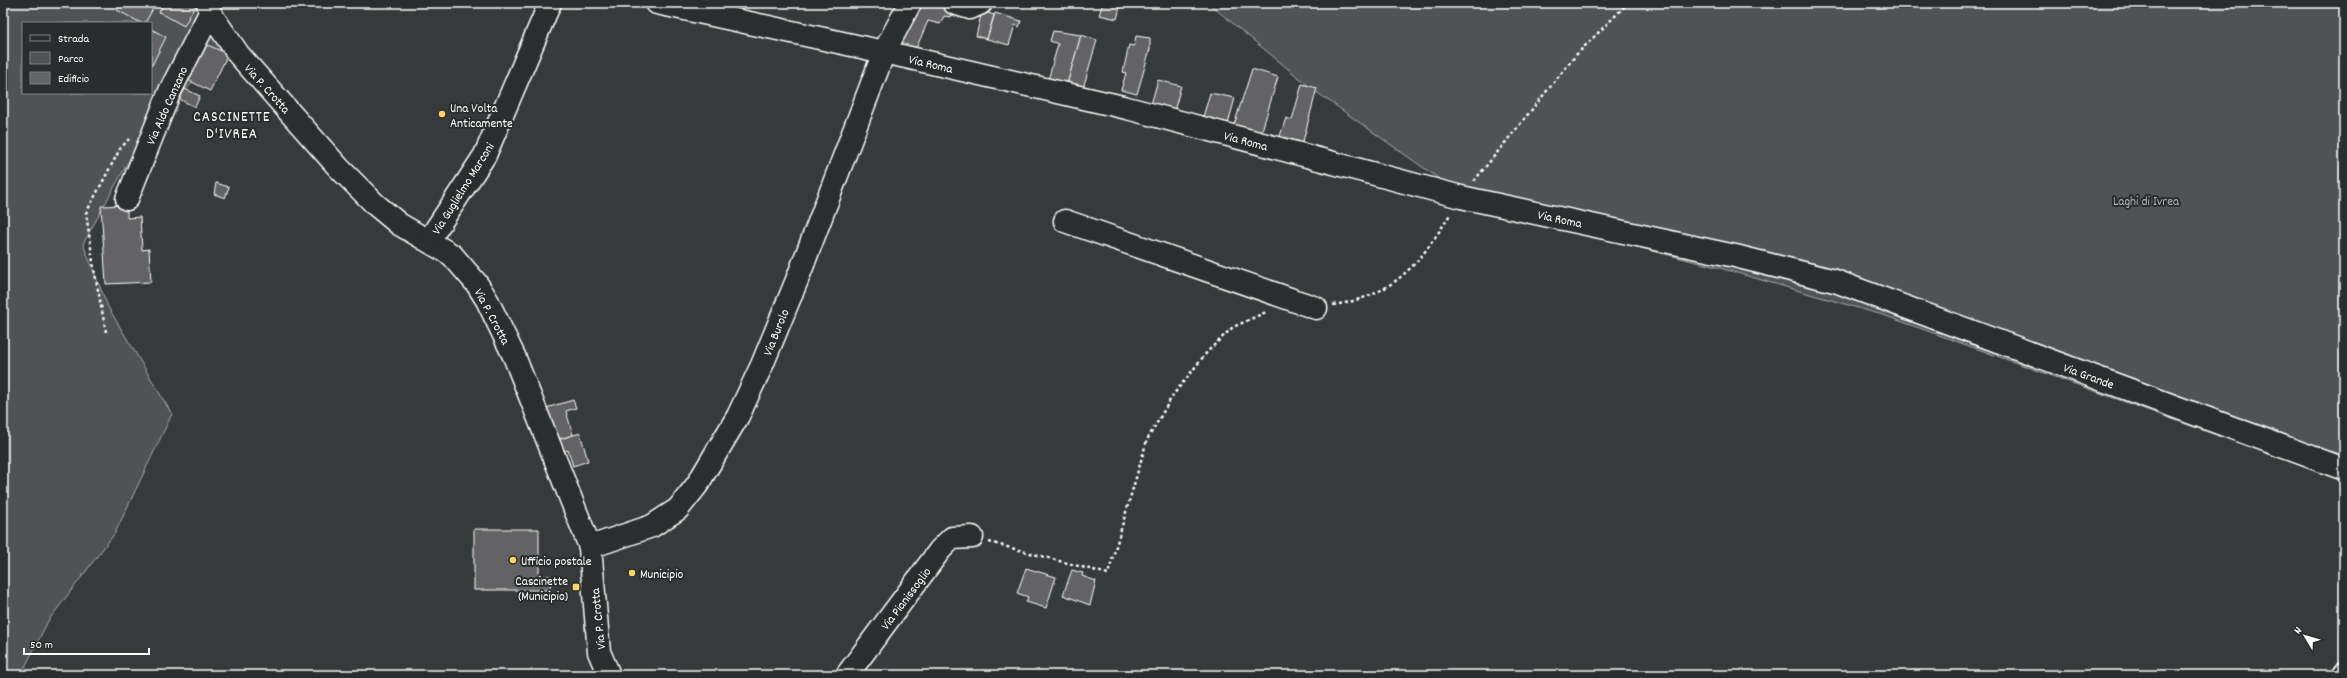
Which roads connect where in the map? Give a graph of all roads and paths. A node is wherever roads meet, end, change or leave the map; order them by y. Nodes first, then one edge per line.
1 (550, 3) edge
2 (657, 3) edge
3 (910, 3) edge
4 (954, 3) edge
5 (981, 3) edge
6 (1628, 3) edge
7 (690, 6) edge
8 (209, 8) edge
9 (884, 52) junction
10 (1461, 197) junction
11 (127, 199) dead end
12 (1066, 221) dead end
13 (429, 240) junction
14 (1834, 282) joint
15 (1316, 308) joint
16 (1272, 312) dead end
17 (2344, 469) edge
18 (972, 538) joint
19 (590, 547) junction
20 (609, 675) edge
21 (847, 675) edge

1 - 13 street, Via Guglielmo Marconi
2 - 7 street, Via Roma
3 - 9 street, Via Burolo
4 - 5 street
6 - 10 path
7 - 9 street, Via Roma
8 - 11 street, Via Aldo Canzano
8 - 13 street, Via P. Crotta
9 - 10 street, Via Roma
9 - 19 street, Via Burolo
10 - 14 street, Via Roma
10 - 15 path
12 - 15 street
13 - 19 street, Via P. Crotta
14 - 17 street, Via Grande
16 - 18 path
18 - 21 street, Via Pianissoglio
19 - 20 street, Via P. Crotta

